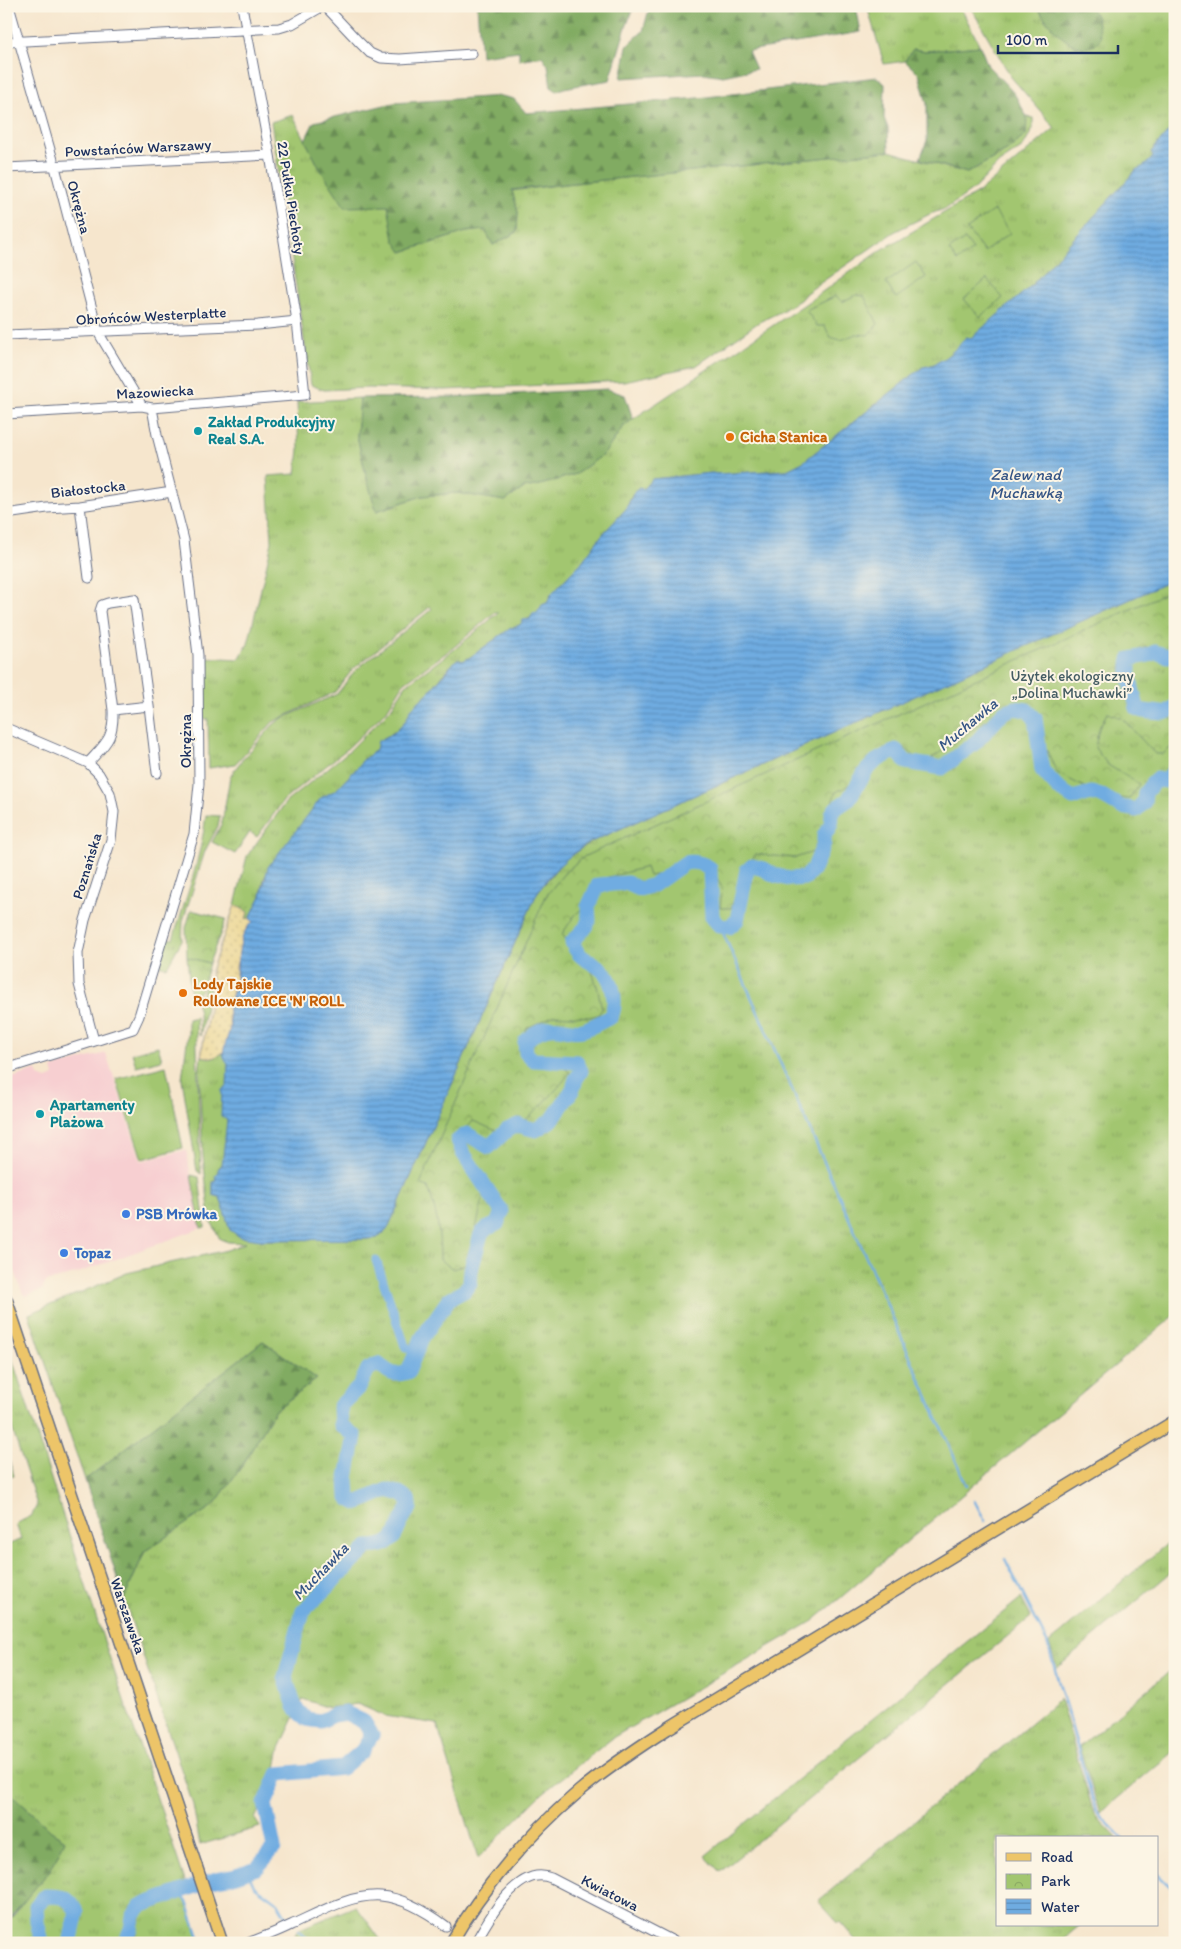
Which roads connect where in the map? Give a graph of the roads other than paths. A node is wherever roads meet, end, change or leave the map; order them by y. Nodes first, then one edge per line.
1 (9, 6) edge
2 (242, 6) edge
3 (324, 6) edge
4 (248, 30) junction
5 (20, 41) junction
6 (6, 42) edge
7 (472, 54) dead end
8 (270, 155) junction
9 (55, 167) junction
10 (6, 168) edge
11 (297, 321) junction
12 (98, 332) junction
13 (6, 335) edge
14 (305, 395) joint
15 (142, 406) junction
16 (152, 408) junction
17 (6, 414) edge
18 (172, 492) junction
19 (80, 506) junction
20 (6, 514) edge
21 (89, 578) dead end
22 (149, 706) junction
23 (113, 710) junction
24 (6, 728) edge
25 (88, 763) junction
26 (157, 773) dead end
27 (94, 1041) junction
28 (6, 1069) edge
29 (6, 1299) edge
30 (1175, 1421) edge
31 (446, 1926) dead end
32 (222, 1943) edge
33 (248, 1943) edge
34 (451, 1943) edge
35 (475, 1943) edge
36 (678, 1943) edge

1 - 5 street, Okrężna
2 - 4 street, 22 Pułku Piechoty
3 - 4 street
3 - 7 street
4 - 5 street
4 - 8 street, 22 Pułku Piechoty
5 - 6 street
5 - 9 street, Okrężna
8 - 9 street, Powstańców Warszawy
8 - 11 street, 22 Pułku Piechoty
9 - 10 street, Powstańców Warszawy
9 - 12 street, Okrężna
11 - 12 street, Obrońców Westerplatte
11 - 14 street, 22 Pułku Piechoty
12 - 13 street, Obrońców Westerplatte
12 - 15 street, Okrężna
14 - 16 street, Mazowiecka
15 - 16 street, Mazowiecka
15 - 17 street, Mazowiecka
16 - 18 street, Okrężna
18 - 19 street, Białostocka
18 - 27 street, Okrężna
19 - 20 street, Białostocka
19 - 21 street
22 - 23 street
22 - 23 street
22 - 26 street
23 - 25 street
24 - 25 street, Poznańska
25 - 27 street, Poznańska
27 - 28 street, Okrężna
29 - 32 main road, Warszawska
30 - 34 main road
31 - 33 street
35 - 36 street, Kwiatowa

